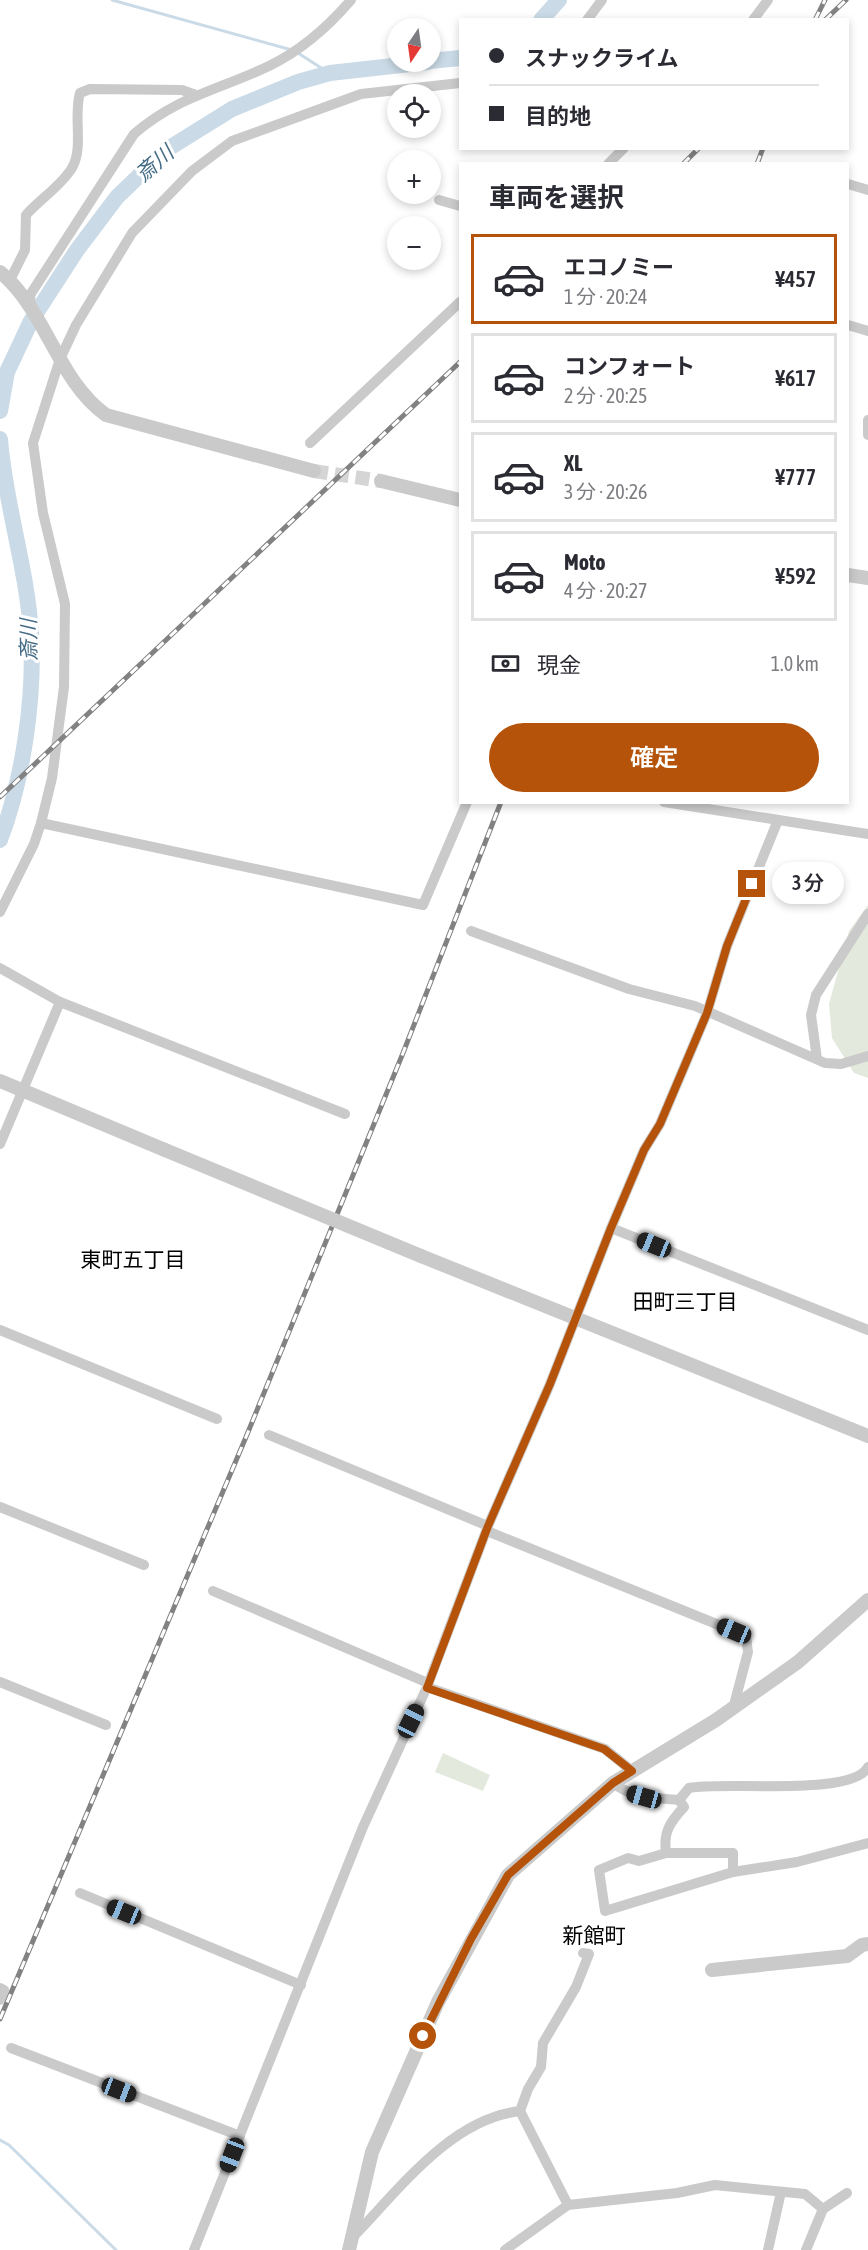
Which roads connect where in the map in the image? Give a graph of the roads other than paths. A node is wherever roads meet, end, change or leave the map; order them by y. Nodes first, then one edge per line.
1 (351, 0) edge
2 (602, 0) edge
3 (768, 0) edge
4 (588, 18) edge
5 (754, 18) edge
6 (459, 83) edge
7 (196, 95) junction
8 (622, 150) edge
9 (610, 162) edge
10 (849, 184) edge
11 (868, 190) edge
12 (441, 201) edge
13 (459, 206) edge
14 (5, 276) edge
15 (459, 303) edge
16 (31, 306) junction
17 (849, 325) edge
18 (868, 331) edge
19 (59, 356) junction
20 (868, 420) edge
21 (868, 435) edge
22 (309, 443) dead end
23 (314, 471) tunnel mouth
24 (381, 481) tunnel mouth
25 (459, 500) edge
26 (849, 575) edge
27 (868, 578) edge
28 (466, 804) edge
29 (677, 804) edge
30 (778, 820) junction
31 (41, 823) junction
32 (868, 834) edge
33 (0, 912) edge
34 (868, 914) edge
35 (471, 931) dead end
36 (0, 968) edge
37 (60, 1002) junction
38 (707, 1013) junction
39 (868, 1056) edge
40 (817, 1059) junction
41 (0, 1081) edge
42 (22, 1091) junction
43 (345, 1114) dead end
44 (0, 1144) edge
45 (611, 1228) junction
46 (576, 1316) junction
47 (0, 1330) edge
48 (868, 1330) edge
49 (217, 1419) dead end
50 (269, 1435) dead end
51 (868, 1436) edge
52 (0, 1507) edge
53 (488, 1528) junction
54 (144, 1565) dead end
55 (213, 1591) dead end
56 (868, 1600) edge
57 (0, 1682) edge
58 (428, 1685) junction
59 (734, 1705) junction
60 (106, 1725) dead end
61 (868, 1767) edge
62 (632, 1771) junction
63 (613, 1783) junction
64 (679, 1800) junction
65 (868, 1843) edge
66 (666, 1853) junction
67 (733, 1872) junction
68 (80, 1893) dead end
69 (868, 1944) edge
70 (583, 1953) dead end
71 (712, 1970) dead end
72 (301, 1985) junction
73 (0, 1988) edge
74 (0, 2000) edge
75 (11, 2048) dead end
76 (520, 2110) junction
77 (240, 2136) junction
78 (781, 2192) junction
79 (847, 2193) dead end
80 (568, 2205) junction
81 (823, 2209) junction
82 (349, 2245) edge
83 (194, 2250) edge
84 (505, 2250) edge
85 (768, 2250) edge
86 (806, 2250) edge

1 - 7 street
2 - 4 street
3 - 5 street
6 - 19 street
7 - 14 street
7 - 16 street
8 - 9 street
10 - 11 street
12 - 13 street
14 - 16 street
15 - 22 street
16 - 19 street
17 - 18 street
19 - 23 street
19 - 31 street
20 - 21 street
24 - 25 street
26 - 27 street
28 - 31 street
29 - 30 street
30 - 32 street
30 - 38 street
31 - 33 street
34 - 40 street
35 - 38 street
36 - 37 street
37 - 42 street
37 - 43 street
38 - 40 street
38 - 45 street
39 - 40 street
41 - 42 street
42 - 44 street
42 - 46 street, bridge
45 - 46 street
45 - 48 street
46 - 51 street
46 - 53 street
47 - 49 street
50 - 53 street
52 - 54 street
53 - 58 street
53 - 59 street
55 - 58 street
56 - 59 street
57 - 60 street
58 - 62 street
58 - 72 street
59 - 62 street
61 - 64 street
62 - 63 street
63 - 64 street
63 - 82 street
64 - 66 street
65 - 67 street
66 - 67 street
66 - 67 street
68 - 72 street
69 - 71 street
70 - 76 street
72 - 77 street
73 - 74 street
75 - 77 street
76 - 80 street
76 - 82 street
77 - 83 street
78 - 80 street
78 - 81 street
78 - 85 street
79 - 81 street
80 - 84 street
81 - 86 street

